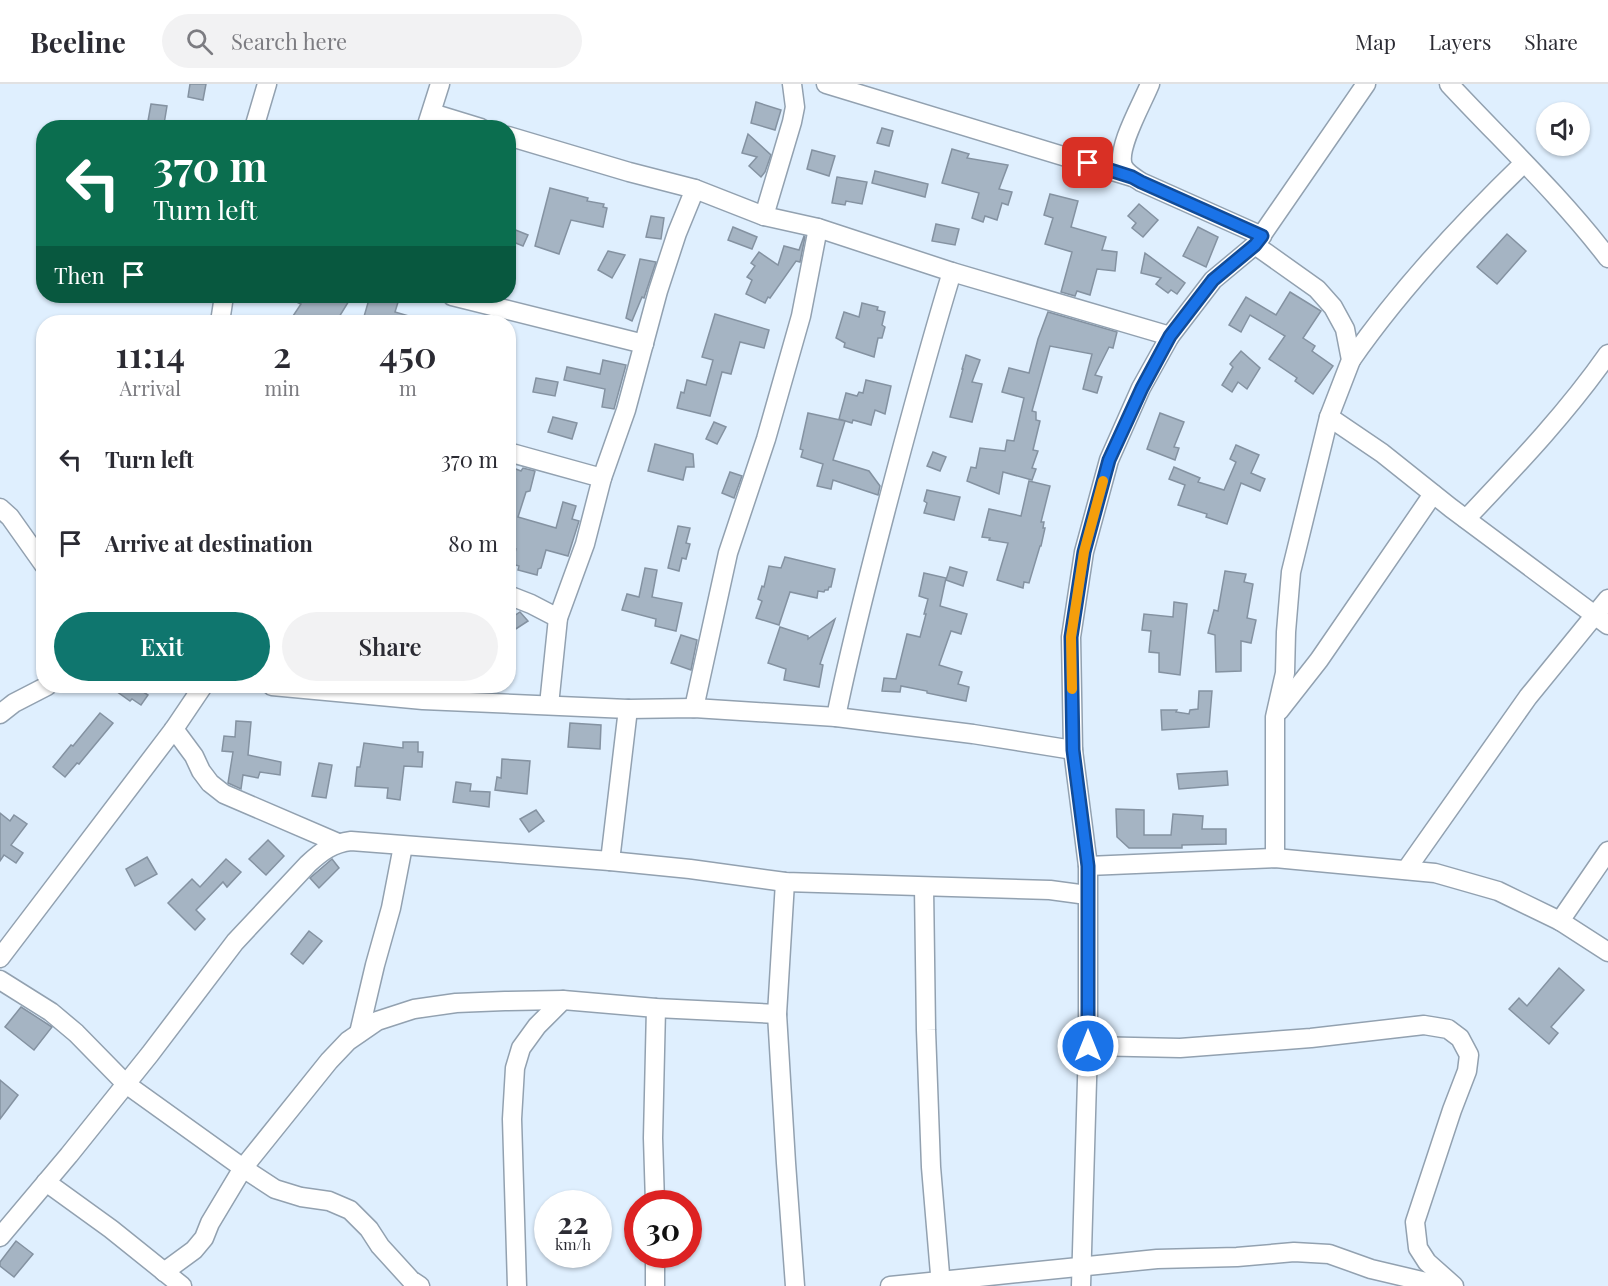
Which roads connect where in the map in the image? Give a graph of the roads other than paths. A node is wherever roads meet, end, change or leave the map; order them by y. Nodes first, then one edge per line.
1 (267, 84) edge
2 (440, 84) edge
3 (792, 84) edge
4 (826, 84) edge
5 (1150, 84) edge
6 (1366, 84) edge
7 (1449, 84) edge
8 (256, 120) edge
9 (429, 120) edge
10 (516, 138) edge
11 (1524, 163) junction
12 (1132, 177) junction
13 (695, 189) junction
14 (764, 216) junction
15 (818, 228) junction
16 (1258, 241) junction
17 (1608, 258) edge
18 (952, 272) junction
19 (480, 303) edge
20 (1170, 336) junction
21 (644, 344) junction
22 (1608, 354) edge
23 (1351, 360) junction
24 (1329, 417) junction
25 (516, 454) edge
26 (602, 478) junction
27 (1433, 494) junction
28 (0, 508) edge
29 (1466, 519) junction
30 (36, 546) edge
31 (516, 598) edge
32 (1608, 599) edge
33 (558, 618) junction
34 (1602, 620) edge
35 (36, 692) edge
36 (198, 693) edge
37 (350, 693) edge
38 (549, 705) junction
39 (694, 708) junction
40 (628, 709) junction
41 (0, 714) edge
42 (836, 717) junction
43 (1275, 717) junction
44 (174, 729) junction
45 (1073, 750) junction
46 (338, 843) junction
47 (404, 846) junction
48 (1608, 850) edge
49 (1275, 858) junction
50 (610, 861) junction
51 (1088, 866) junction
52 (1406, 870) junction
53 (785, 882) junction
54 (924, 887) junction
55 (1087, 895) junction
56 (1560, 921) junction
57 (1608, 952) edge
58 (0, 958) edge
59 (0, 980) edge
60 (563, 1000) junction
61 (656, 1008) junction
62 (777, 1014) junction
63 (359, 1033) junction
64 (1088, 1046) junction
65 (126, 1084) junction
66 (243, 1168) junction
67 (46, 1182) junction
68 (655, 1190) edge
69 (0, 1237) edge
70 (1081, 1265) junction
71 (656, 1268) edge
72 (165, 1272) junction
73 (1400, 1281) edge
74 (941, 1283) edge
75 (182, 1286) edge
76 (420, 1286) edge
77 (517, 1286) edge
78 (655, 1286) edge
79 (795, 1286) edge
80 (890, 1286) edge
81 (1081, 1286) edge
82 (1443, 1286) edge
83 (1454, 1286) edge

1 - 8 street
2 - 9 street
3 - 14 street
4 - 12 street
5 - 12 street
6 - 16 street
7 - 11 street
10 - 13 street
11 - 17 street
11 - 23 street
12 - 16 street
13 - 14 street
13 - 21 street
14 - 15 street
15 - 18 street
15 - 39 street
16 - 20 street
16 - 23 street
18 - 20 street
18 - 42 street
19 - 21 street
20 - 45 street
21 - 26 street
22 - 29 street
23 - 24 street
24 - 27 street
24 - 43 street
25 - 26 street
26 - 33 street
27 - 29 street
27 - 43 street
28 - 30 street
29 - 34 street
31 - 33 street
32 - 34 street
33 - 38 street
34 - 52 street
35 - 41 street
36 - 44 street
37 - 38 street
38 - 40 street
39 - 40 street
39 - 42 street
40 - 50 street
42 - 45 street
43 - 49 street
44 - 46 street
44 - 58 street
45 - 51 street
46 - 47 street
46 - 65 street
47 - 50 street
47 - 63 street
48 - 56 street
49 - 51 street
49 - 52 street
50 - 53 street
51 - 55 street
52 - 56 street
53 - 54 street
53 - 62 street
54 - 55 street
54 - 74 street
55 - 64 street
56 - 57 street
59 - 65 street
60 - 61 street
60 - 63 street
60 - 77 street
61 - 62 street
61 - 68 street
62 - 79 street
63 - 66 street
64 - 70 street
64 - 83 street
65 - 66 street
65 - 67 street
66 - 72 street
66 - 76 street
67 - 69 street
67 - 72 street
70 - 73 street
70 - 74 street
70 - 81 street
71 - 78 street
72 - 75 street
73 - 82 street
74 - 80 street

